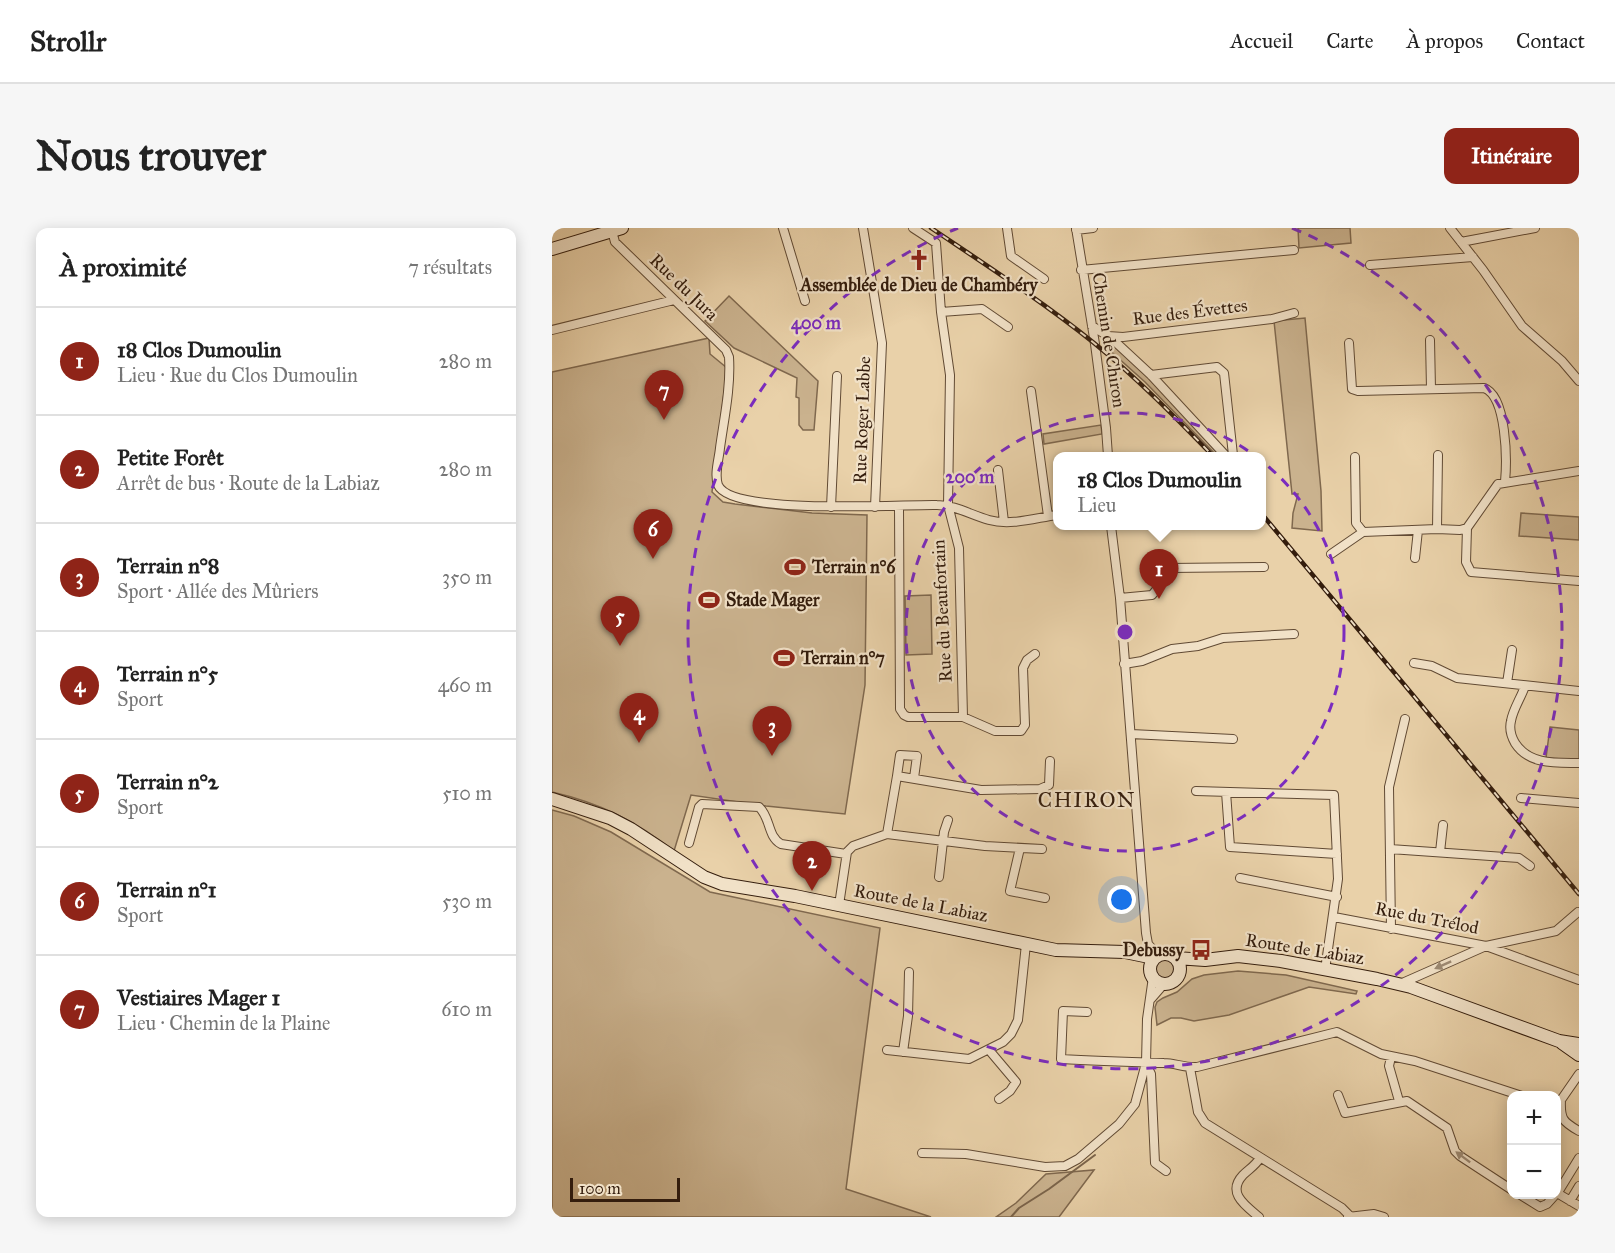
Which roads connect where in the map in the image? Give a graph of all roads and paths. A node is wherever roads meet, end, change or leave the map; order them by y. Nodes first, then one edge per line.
1 (783, 228) edge
2 (863, 228) edge
3 (914, 228) edge
4 (1007, 228) edge
5 (1093, 228) edge
6 (1450, 228) edge
7 (1535, 228) edge
8 (617, 229) edge
9 (1076, 229) edge
10 (1461, 242) junction
11 (552, 249) edge
12 (1294, 250) dead end
13 (1473, 257) junction
14 (1370, 265) dead end
15 (1081, 270) junction
16 (1044, 279) dead end
17 (674, 300) junction
18 (805, 301) dead end
19 (940, 312) junction
20 (1294, 313) dead end
21 (1092, 326) junction
22 (1008, 327) dead end
23 (552, 330) edge
24 (1108, 336) junction
25 (1430, 340) dead end
26 (1349, 343) dead end
27 (1151, 375) junction
28 (837, 376) dead end
29 (1579, 381) edge
30 (1431, 389) junction
31 (1031, 391) dead end
32 (1108, 452) edge
33 (1222, 452) edge
34 (1233, 452) edge
35 (1438, 455) dead end
36 (1355, 457) dead end
37 (998, 470) dead end
38 (1579, 471) edge
39 (1505, 482) junction
40 (899, 506) junction
41 (948, 506) junction
42 (831, 507) junction
43 (875, 507) junction
44 (1052, 516) edge
45 (1004, 522) junction
46 (1467, 528) junction
47 (1437, 529) junction
48 (1113, 530) edge
49 (1418, 530) junction
50 (1363, 532) junction
51 (1331, 554) dead end
52 (1414, 558) dead end
53 (1264, 567) dead end
54 (1579, 581) edge
55 (1120, 598) junction
56 (1294, 634) dead end
57 (1512, 650) dead end
58 (1035, 654) dead end
59 (1414, 663) dead end
60 (1124, 664) junction
61 (1507, 683) junction
62 (1525, 686) junction
63 (1579, 692) edge
64 (963, 717) junction
65 (1406, 719) dead end
66 (1131, 734) junction
67 (1233, 739) dead end
68 (1050, 761) dead end
69 (1579, 763) edge
70 (897, 776) junction
71 (914, 778) junction
72 (1196, 791) dead end
73 (1226, 792) junction
74 (552, 798) edge
75 (1521, 798) dead end
76 (1579, 803) edge
77 (948, 820) dead end
78 (1443, 825) dead end
79 (887, 834) junction
80 (943, 842) junction
81 (689, 843) dead end
82 (1020, 848) junction
83 (1042, 849) dead end
84 (1390, 849) junction
85 (1440, 852) junction
86 (846, 854) junction
87 (1337, 854) junction
88 (1530, 866) dead end
89 (939, 877) dead end
90 (1240, 878) dead end
91 (1336, 897) junction
92 (1045, 898) dead end
93 (839, 905) junction
94 (1578, 912) edge
95 (1334, 917) junction
96 (1390, 929) junction
97 (1026, 944) junction
98 (1148, 944) junction
99 (1486, 946) junction
100 (1125, 952) junction
101 (1138, 955) junction
102 (1156, 957) junction
103 (1176, 958) junction
104 (1205, 960) junction
105 (1325, 970) junction
106 (1180, 971) junction
107 (909, 972) dead end
108 (1156, 978) junction
109 (1579, 980) edge
110 (1399, 984) junction
111 (1087, 1012) dead end
112 (1558, 1041) junction
113 (1579, 1044) edge
114 (887, 1050) dead end
115 (989, 1050) junction
116 (903, 1052) junction
117 (1579, 1055) edge
118 (1391, 1057) junction
119 (1146, 1063) junction
120 (1190, 1068) junction
121 (1579, 1074) edge
122 (1510, 1091) edge
123 (1338, 1095) dead end
124 (1561, 1097) edge
125 (999, 1099) dead end
126 (1399, 1101) junction
127 (1561, 1114) edge
128 (1561, 1121) edge
129 (1565, 1124) junction
130 (1579, 1131) edge
131 (922, 1153) dead end
132 (1260, 1158) junction
133 (1579, 1158) edge
134 (1166, 1171) dead end
135 (1579, 1186) edge
136 (1507, 1187) edge
137 (1561, 1187) edge
138 (1561, 1196) edge
139 (1527, 1199) edge
140 (1552, 1199) edge
141 (1570, 1201) junction
142 (1579, 1206) edge
143 (1349, 1216) edge
144 (1259, 1217) edge
145 (1384, 1217) edge

1 - 18 street
2 - 43 street, Rue Roger Labbe
3 - 19 street, Rue du Beaufortain
4 - 16 street
5 - 9 street
6 - 10 street
7 - 10 street
8 - 11 main road
8 - 17 street, Rue du Jura
9 - 15 street, Chemin de Chiron
10 - 13 street
12 - 15 street
13 - 14 street
13 - 29 street
15 - 21 street, Chemin de Chiron
17 - 23 street
17 - 42 street, Rue du Jura
19 - 22 street
19 - 41 street, Rue du Beaufortain
20 - 24 street, Rue des Évettes
21 - 24 street, Rue des Évettes
21 - 32 street, Chemin de Chiron
24 - 27 street
25 - 30 street
26 - 30 street
27 - 33 street
27 - 34 street
28 - 42 street
30 - 39 street
31 - 44 street
35 - 47 street
36 - 50 street
37 - 45 street
38 - 39 street
39 - 46 street
40 - 41 street
40 - 43 street
40 - 64 street
41 - 45 street
41 - 64 street, Rue du Beaufortain
42 - 43 street
44 - 45 street
46 - 47 street
46 - 54 street
47 - 49 street
48 - 55 street
49 - 50 street
49 - 52 street
50 - 51 street
53 - 55 street
55 - 60 street
56 - 60 street
57 - 61 street
58 - 64 street
59 - 61 street
60 - 66 street
61 - 62 street
62 - 63 street
62 - 69 street
65 - 84 street
66 - 67 street
66 - 98 street
68 - 71 street
70 - 71 street
70 - 71 street
70 - 79 street
72 - 73 street
73 - 87 street
73 - 87 street
74 - 93 main road, Route de la Labiaz
75 - 76 street
77 - 80 street
78 - 85 street
79 - 80 street
79 - 86 street
80 - 82 street
80 - 89 street
81 - 86 street
82 - 83 street
82 - 92 street
84 - 85 street
84 - 96 street
85 - 88 street
86 - 93 street
87 - 91 street
90 - 91 street
91 - 95 street
93 - 97 main road, Route de la Labiaz
94 - 99 street, Rue du Trélod
95 - 96 street, Rue du Trélod
95 - 105 street
96 - 99 street, Rue du Trélod
97 - 100 main road, Route de la Labiaz
97 - 115 street
98 - 101 street
98 - 102 street
99 - 109 street
99 -> 110 street
100 - 101 main road, Route de la Labiaz
100 - 108 main road
101 - 102 main road, Route de la Labiaz
102 - 103 main road
102 - 108 main road
103 - 104 main road, Route de Labiaz
103 - 106 main road
104 - 105 main road, Route de Labiaz
104 - 106 main road, Route de Labiaz
105 - 110 main road, Route de Labiaz
106 - 108 main road
107 - 116 street
108 - 119 street
110 - 112 main road, Route de Labiaz
111 - 119 street
112 - 113 main road
112 - 117 main road
114 - 116 street
115 - 116 street
115 - 125 street
118 - 120 street
118 - 122 street
118 - 126 street
119 - 120 street
119 - 131 street
119 - 134 street
120 - 132 street
121 - 124 street
123 - 126 street
136 -> 126 street
127 - 129 street
128 - 129 street
129 - 130 street
132 - 143 street
132 - 144 street
133 - 137 street
135 - 141 street
138 - 141 street
139 - 140 street
141 - 142 street
143 - 145 street

